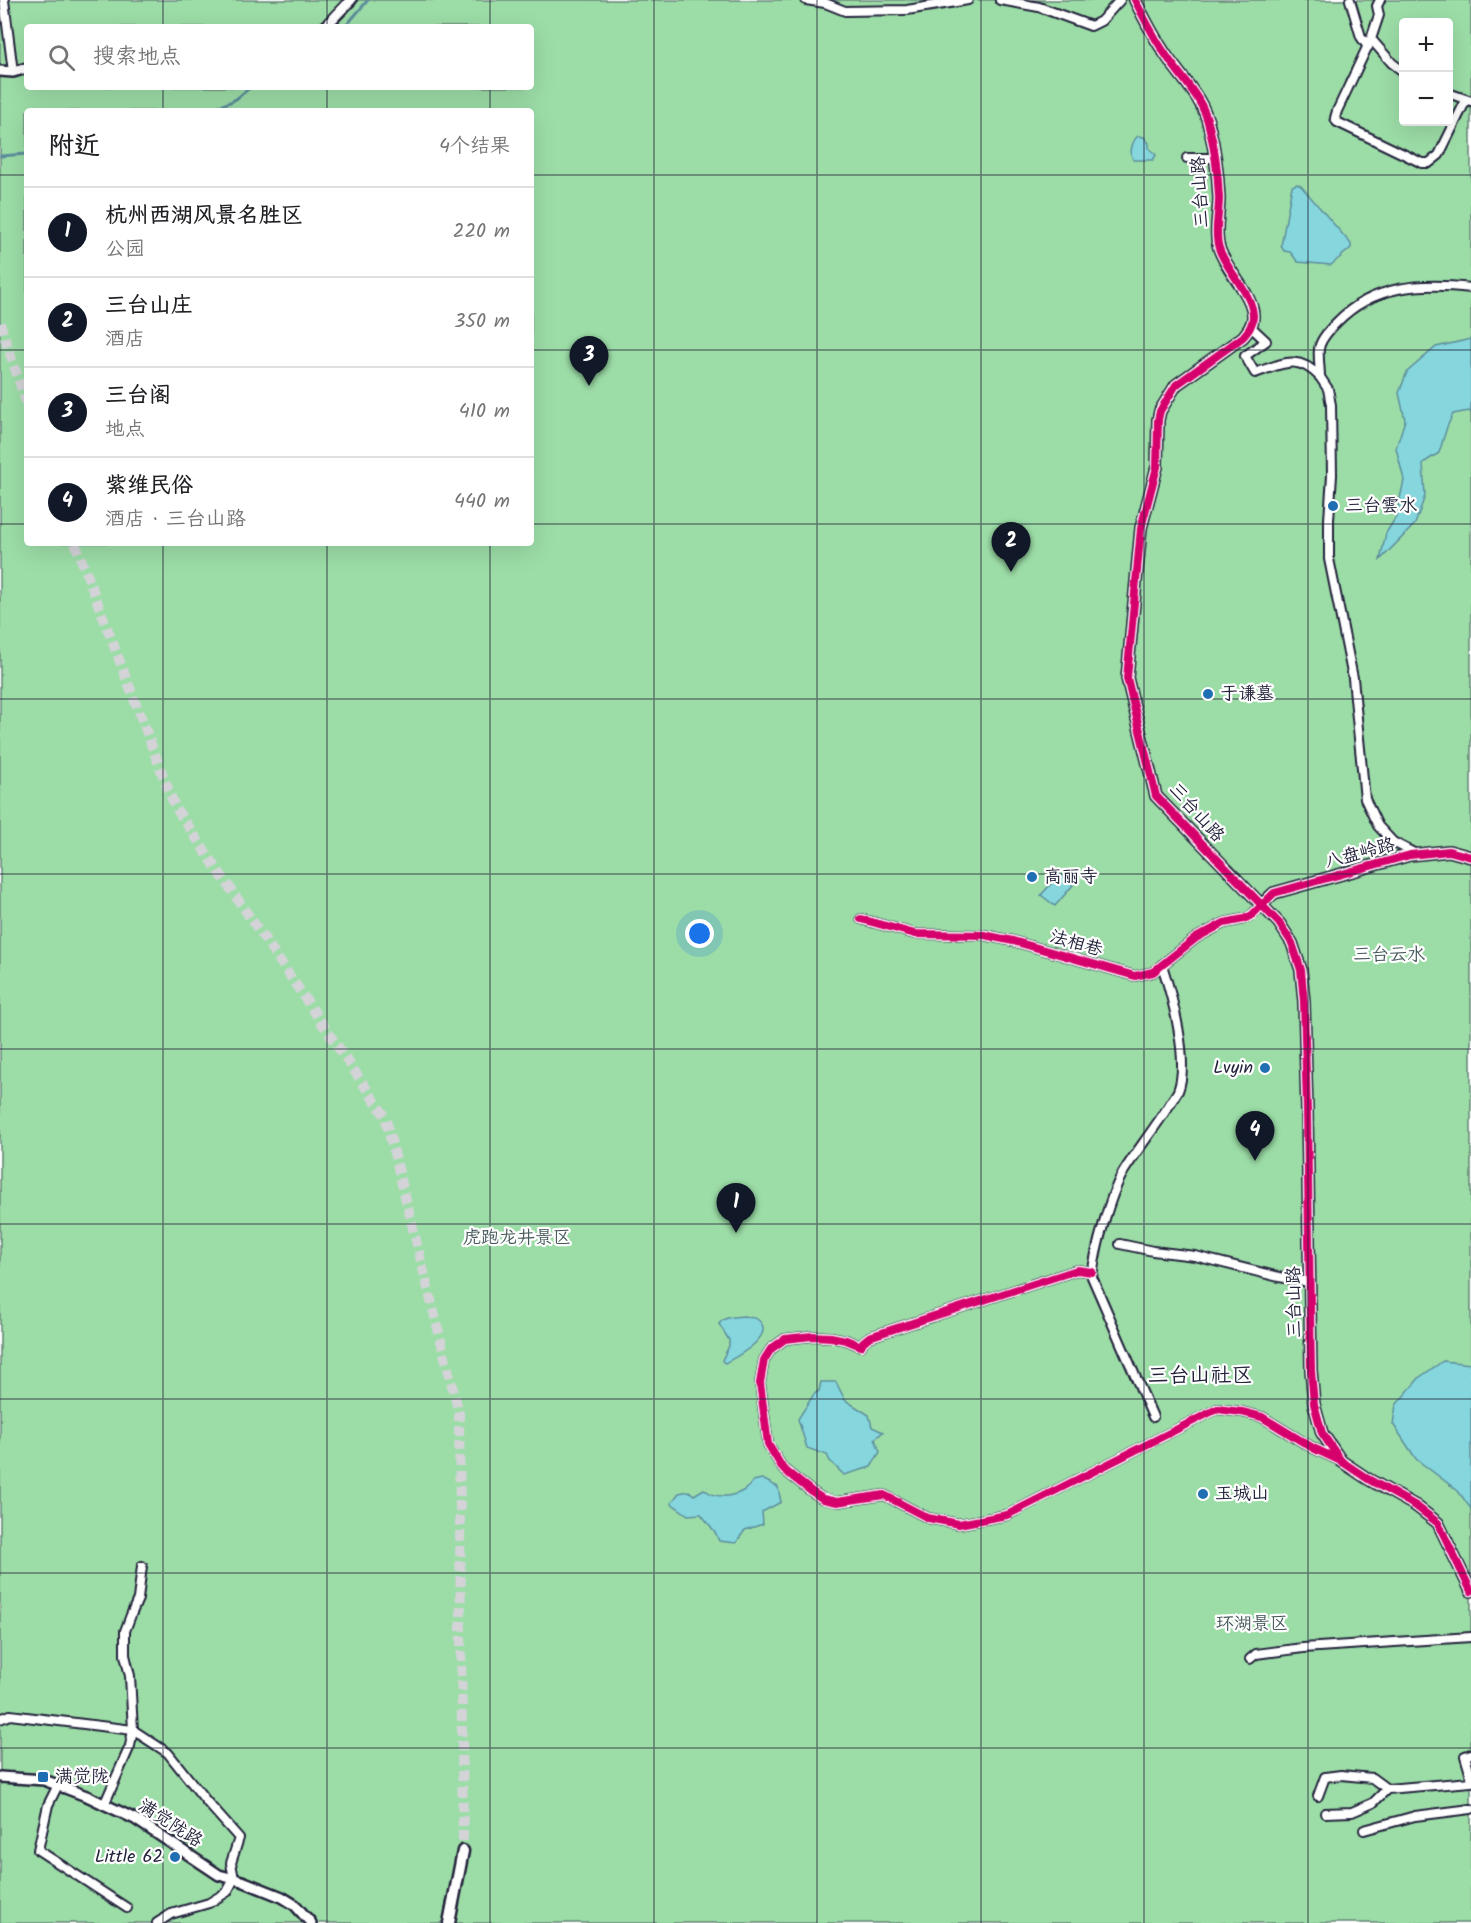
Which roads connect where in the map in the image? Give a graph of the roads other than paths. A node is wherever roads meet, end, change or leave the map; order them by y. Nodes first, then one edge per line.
1 (4, 0) edge
2 (351, 0) edge
3 (806, 0) edge
4 (968, 0) edge
5 (1000, 0) edge
6 (1120, 0) edge
7 (1135, 0) edge
8 (1350, 0) edge
9 (1380, 0) edge
10 (328, 24) edge
11 (1370, 43) junction
12 (1399, 68) edge
13 (24, 69) edge
14 (0, 71) edge
15 (13, 72) junction
16 (1453, 94) edge
17 (1468, 100) edge
18 (1187, 158) dead end
19 (1215, 158) junction
20 (1471, 288) edge
21 (1251, 327) junction
22 (1320, 377) junction
23 (1416, 855) junction
24 (1471, 857) edge
25 (1262, 904) junction
26 (861, 919) dead end
27 (1162, 965) junction
28 (1120, 1244) dead end
29 (1092, 1272) junction
30 (1310, 1282) junction
31 (1153, 1417) dead end
32 (1341, 1461) junction
33 (142, 1566) dead end
34 (1471, 1591) edge
35 (1470, 1639) edge
36 (1250, 1659) dead end
37 (0, 1719) edge
38 (133, 1730) junction
39 (1471, 1754) edge
40 (1471, 1776) edge
41 (0, 1777) edge
42 (1471, 1782) edge
43 (58, 1785) junction
44 (1387, 1789) junction
45 (1318, 1796) dead end
46 (104, 1804) junction
47 (1471, 1809) edge
48 (1325, 1813) dead end
49 (1364, 1830) dead end
50 (463, 1851) tunnel mouth
51 (234, 1879) junction
52 (128, 1908) dead end
53 (157, 1923) edge
54 (311, 1923) edge
55 (449, 1923) edge

1 - 15 street
2 - 10 street
3 - 4 street
5 - 6 street
7 - 19 street, 三台山路
8 - 11 street
9 - 11 street
11 - 12 street
11 - 17 street
13 - 15 street
14 - 15 street
16 - 17 street
18 - 19 street
19 - 21 street, 三台山路
20 - 22 street
21 - 22 street
21 - 25 street, 三台山路
22 - 23 street
23 - 24 street, 八盘岭路
23 - 25 street, 八盘岭路
25 - 27 street, 法相巷
25 - 30 street, 三台山路
26 - 27 street, 法相巷
27 - 29 street
28 - 30 street
29 - 31 street
29 - 32 street
30 - 32 street, 三台山路
32 - 34 street, 三台山路
33 - 38 street
35 - 36 street
37 - 38 street
38 - 46 street
38 - 51 street
39 - 40 street
41 - 43 street, 满觉陇路
42 - 44 street
43 - 46 street, 满觉陇路
43 - 52 street
44 - 45 street
44 - 48 street
46 - 51 street, 满觉陇路
47 - 49 street
50 - 55 main road
51 - 53 street
51 - 54 street, 满觉陇路

